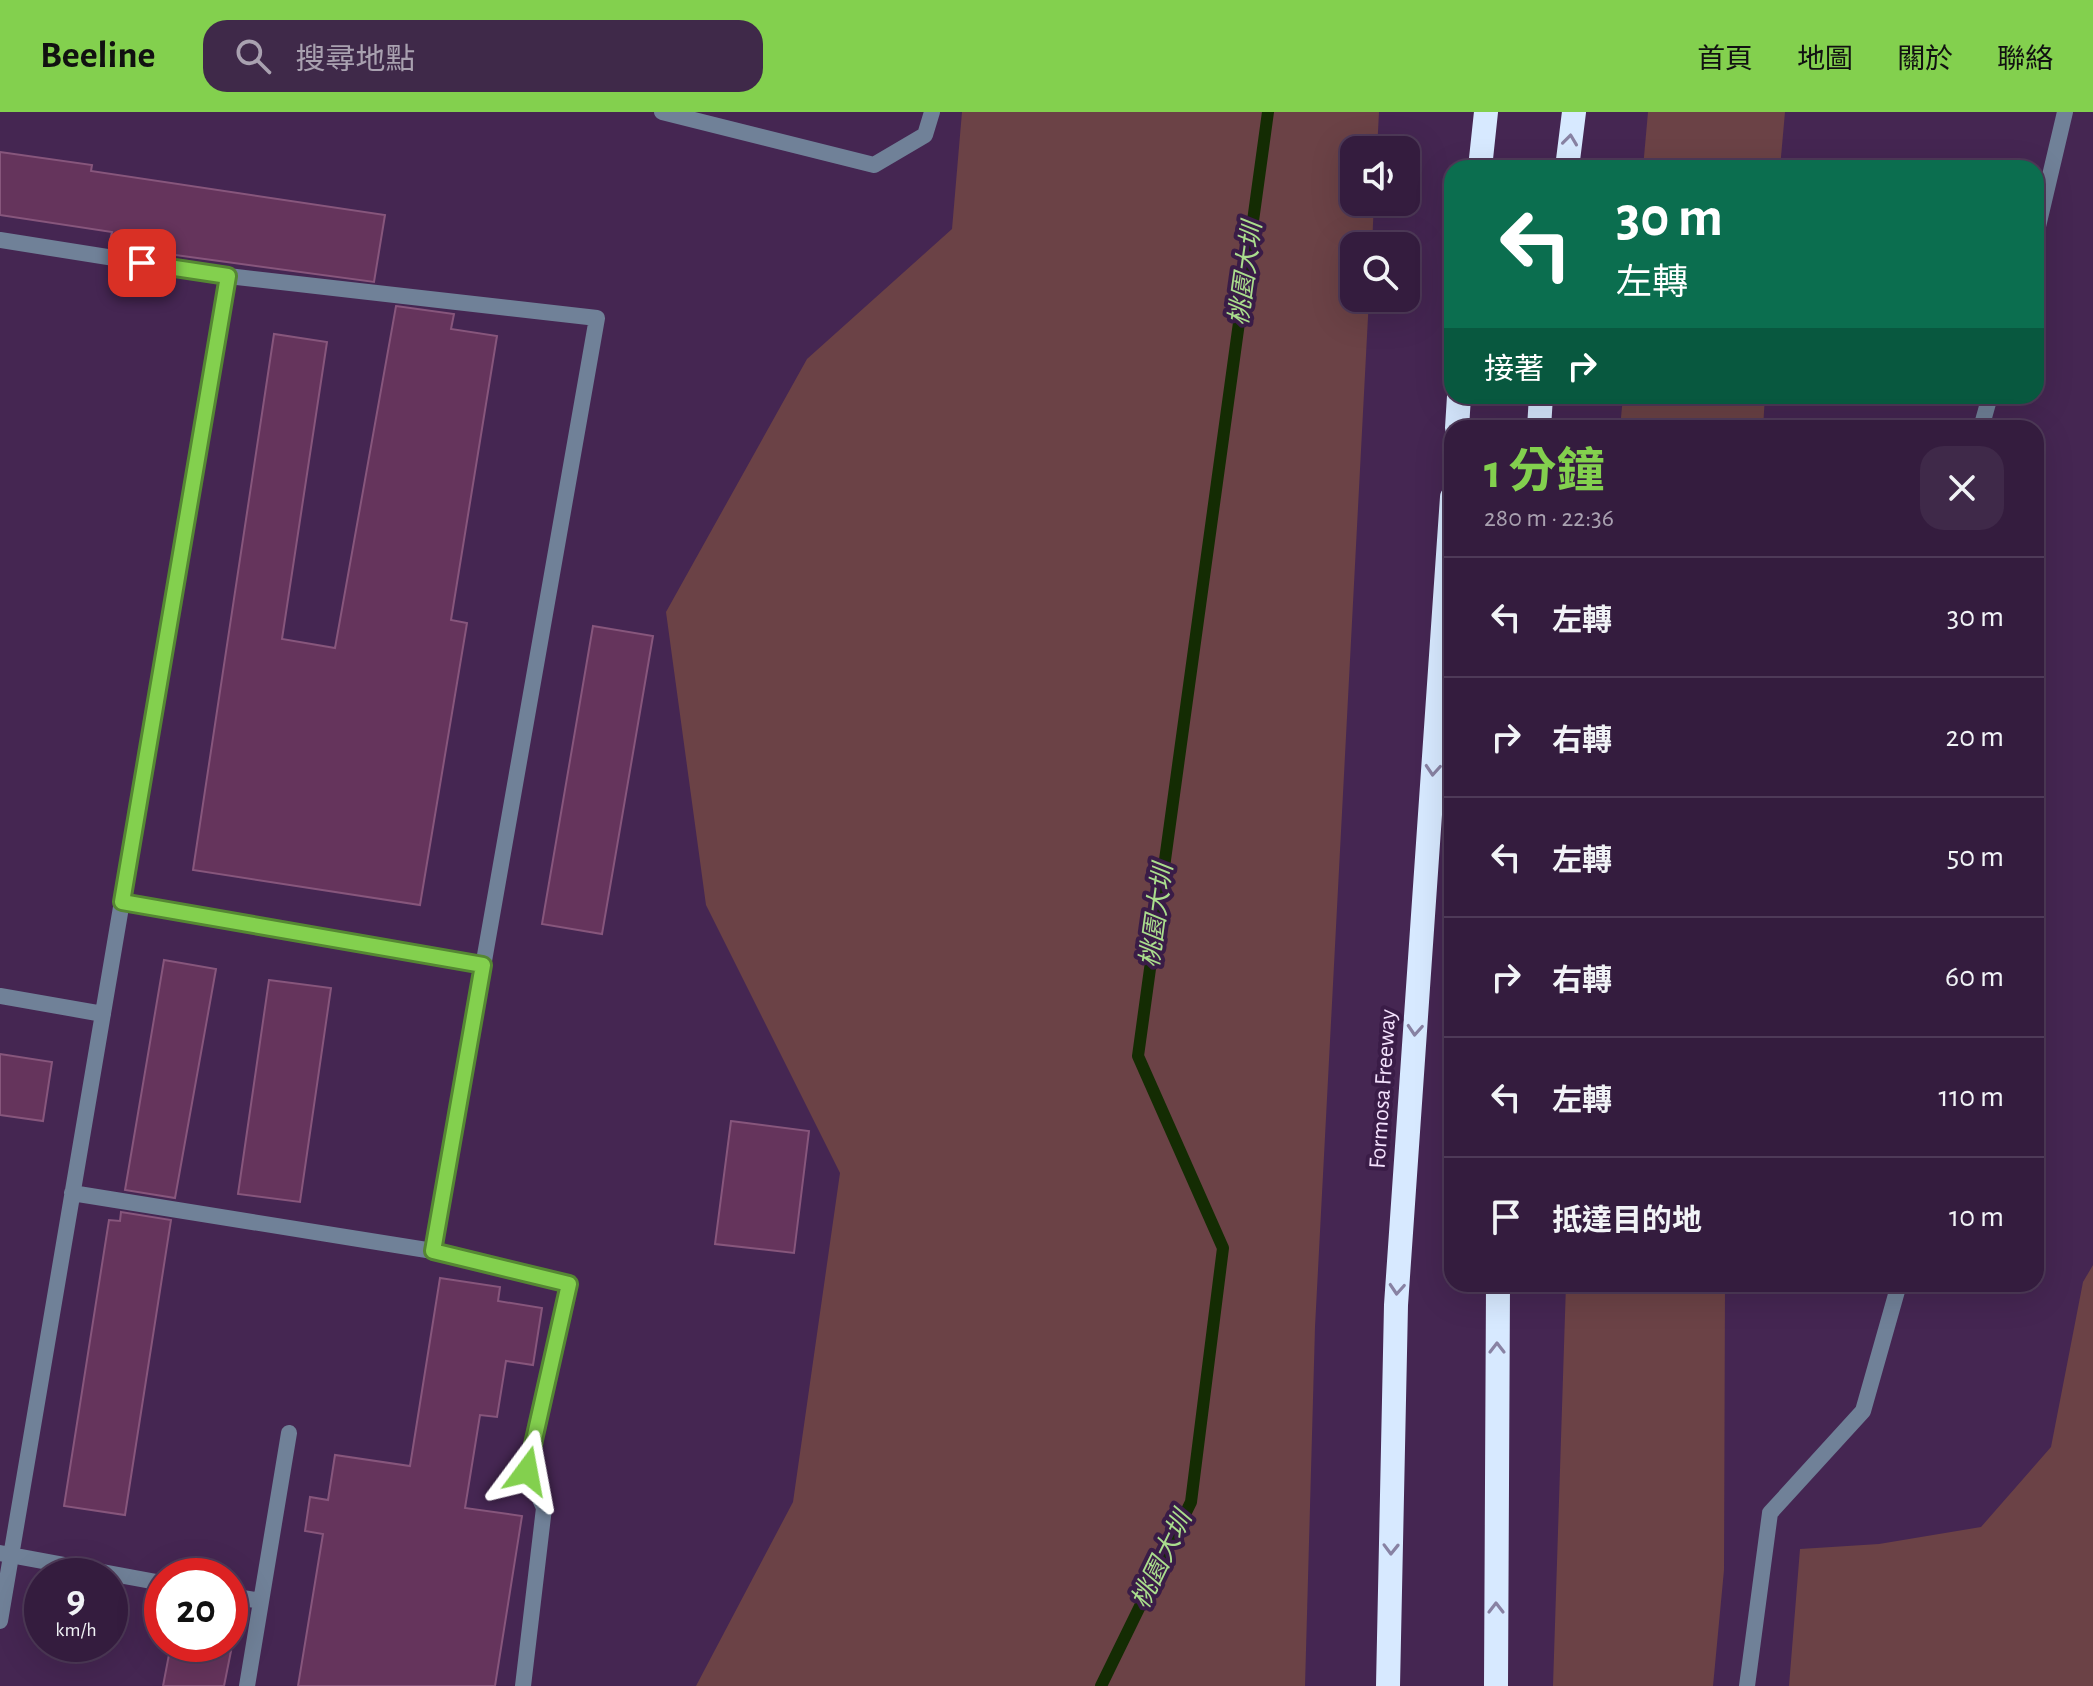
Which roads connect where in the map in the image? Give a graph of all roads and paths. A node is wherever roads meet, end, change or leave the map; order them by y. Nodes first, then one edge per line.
1 (662, 112) edge
2 (932, 112) edge
3 (1486, 112) edge
4 (1574, 112) edge
5 (2065, 112) edge
6 (683, 114) edge
7 (1481, 160) edge
8 (1568, 160) edge
9 (2044, 201) edge
10 (0, 240) edge
11 (228, 276) junction
12 (1444, 612) edge
13 (122, 902) junction
14 (483, 965) junction
15 (0, 996) edge
16 (103, 1014) junction
17 (72, 1193) junction
18 (433, 1251) junction
19 (1498, 1292) edge
20 (1897, 1292) edge
21 (289, 1433) dead end
22 (6, 1554) edge
23 (144, 1580) edge
24 (248, 1599) edge
25 (261, 1601) junction
26 (0, 1621) edge
27 (247, 1686) edge
28 (523, 1686) edge
29 (1388, 1686) edge
30 (1496, 1686) edge
31 (1747, 1686) edge

1 - 6 street
2 - 6 street
3 - 7 highway
8 -> 4 highway
5 - 9 street
10 - 11 street
11 - 13 street
11 - 14 street
12 -> 29 highway, Formosa Freeway
13 - 14 street
13 - 16 street
14 - 18 street
15 - 16 street
16 - 17 street
17 - 18 street
17 - 22 street
18 - 28 street
30 -> 19 highway
20 - 31 street
21 - 25 street
22 - 23 street
22 - 26 street
24 - 25 street
25 - 27 street

